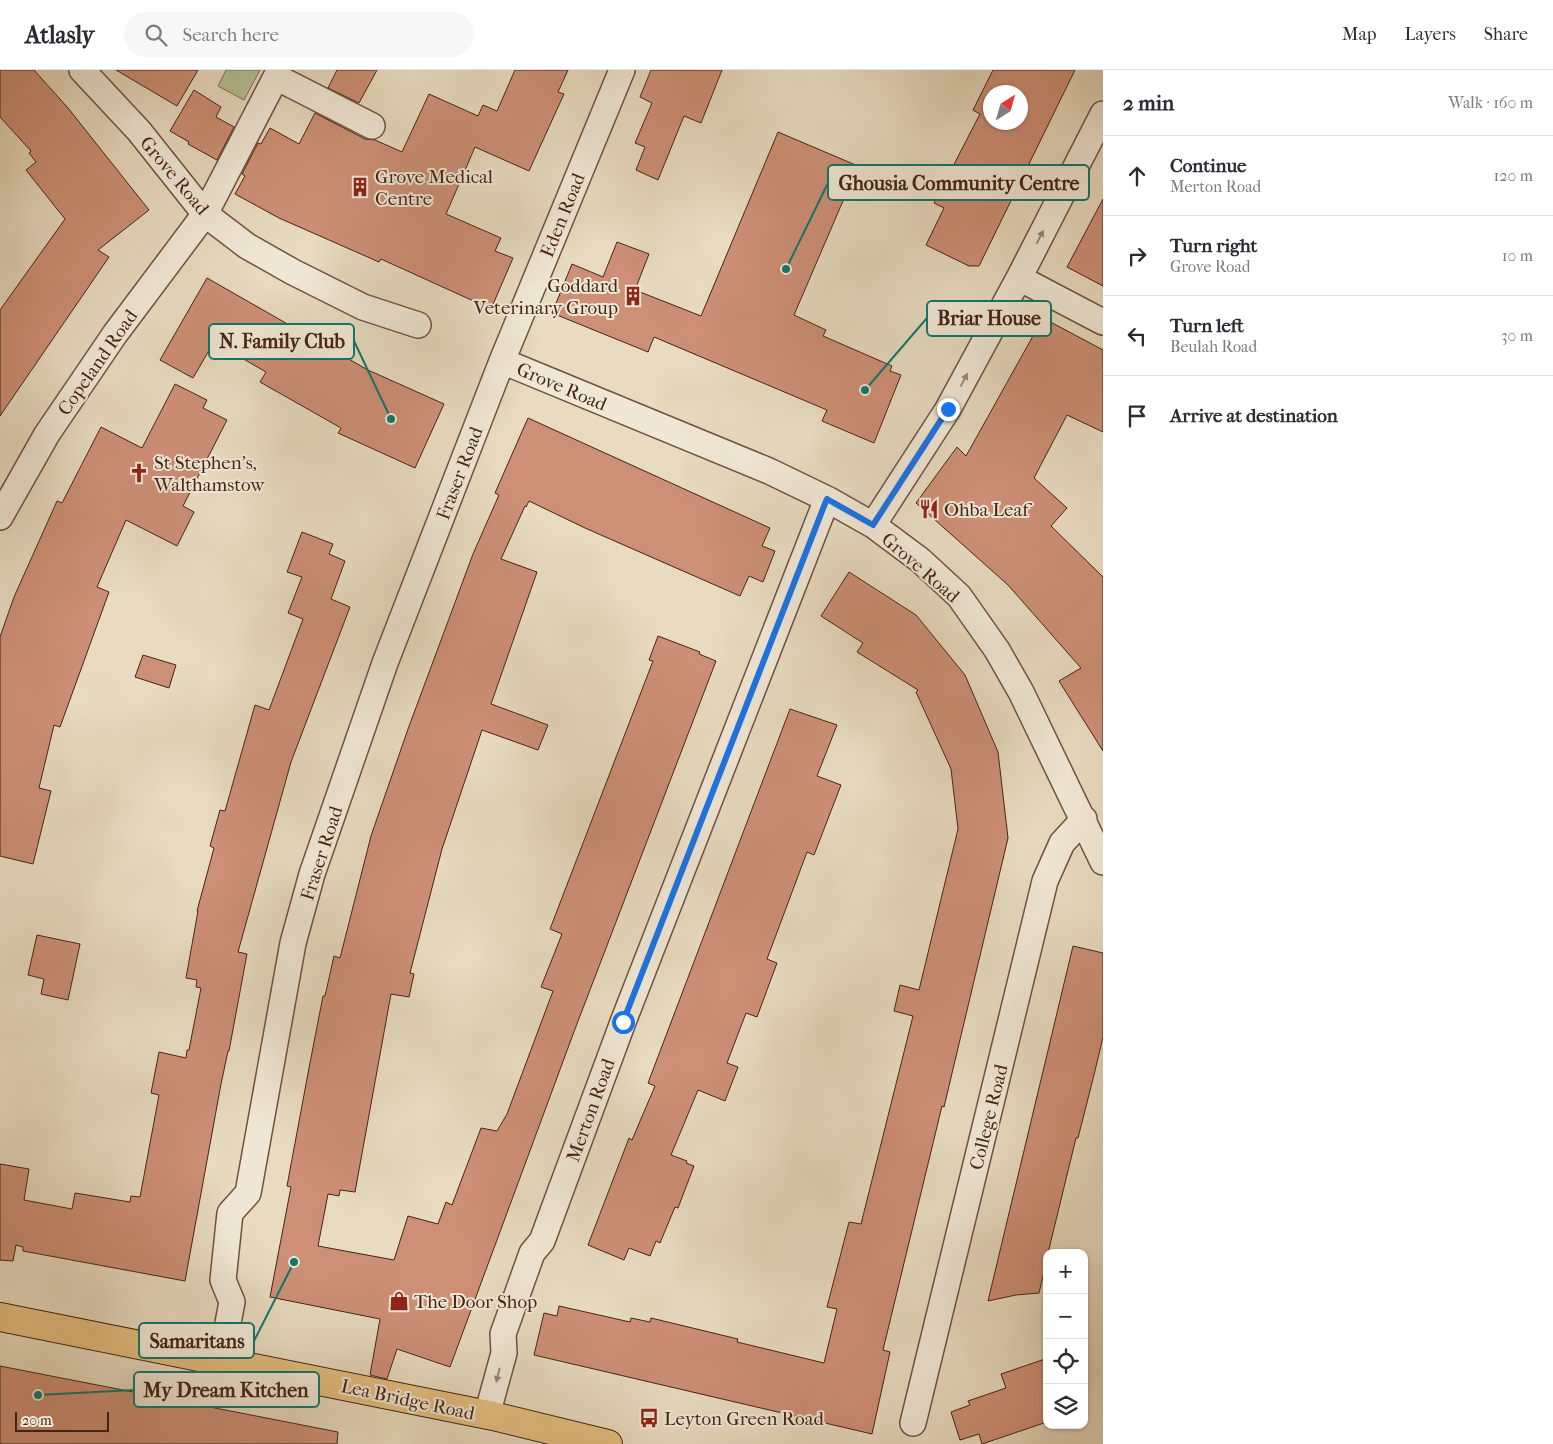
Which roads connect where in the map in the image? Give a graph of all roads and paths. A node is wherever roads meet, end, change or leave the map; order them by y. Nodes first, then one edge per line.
1 (82, 70) edge
2 (622, 70) edge
3 (1103, 114) edge
4 (372, 126) dead end
5 (205, 214) junction
6 (1019, 278) junction
7 (1103, 322) edge
8 (418, 325) dead end
9 (502, 360) junction
10 (827, 499) junction
11 (0, 518) edge
12 (873, 525) junction
13 (1084, 819) junction
14 (1102, 857) edge
15 (0, 1317) edge
16 (221, 1360) junction
17 (487, 1415) junction
18 (913, 1423) dead end
19 (608, 1444) edge

1 - 5 street, Grove Road
2 - 9 street, Eden Road
6 -> 3 street
4 - 5 street, Copeland Road
5 - 8 street, Grove Road
5 - 11 street, Copeland Road
6 - 7 street
12 -> 6 street
9 - 10 street, Grove Road
9 - 16 street, Fraser Road
10 - 12 street, Grove Road
10 -> 17 street, Merton Road
12 - 13 street, Grove Road
13 - 14 street, Grove Road
13 - 18 street, College Road
15 - 16 main road, Lea Bridge Road
16 - 17 main road, Lea Bridge Road
17 - 19 main road, Lea Bridge Road

